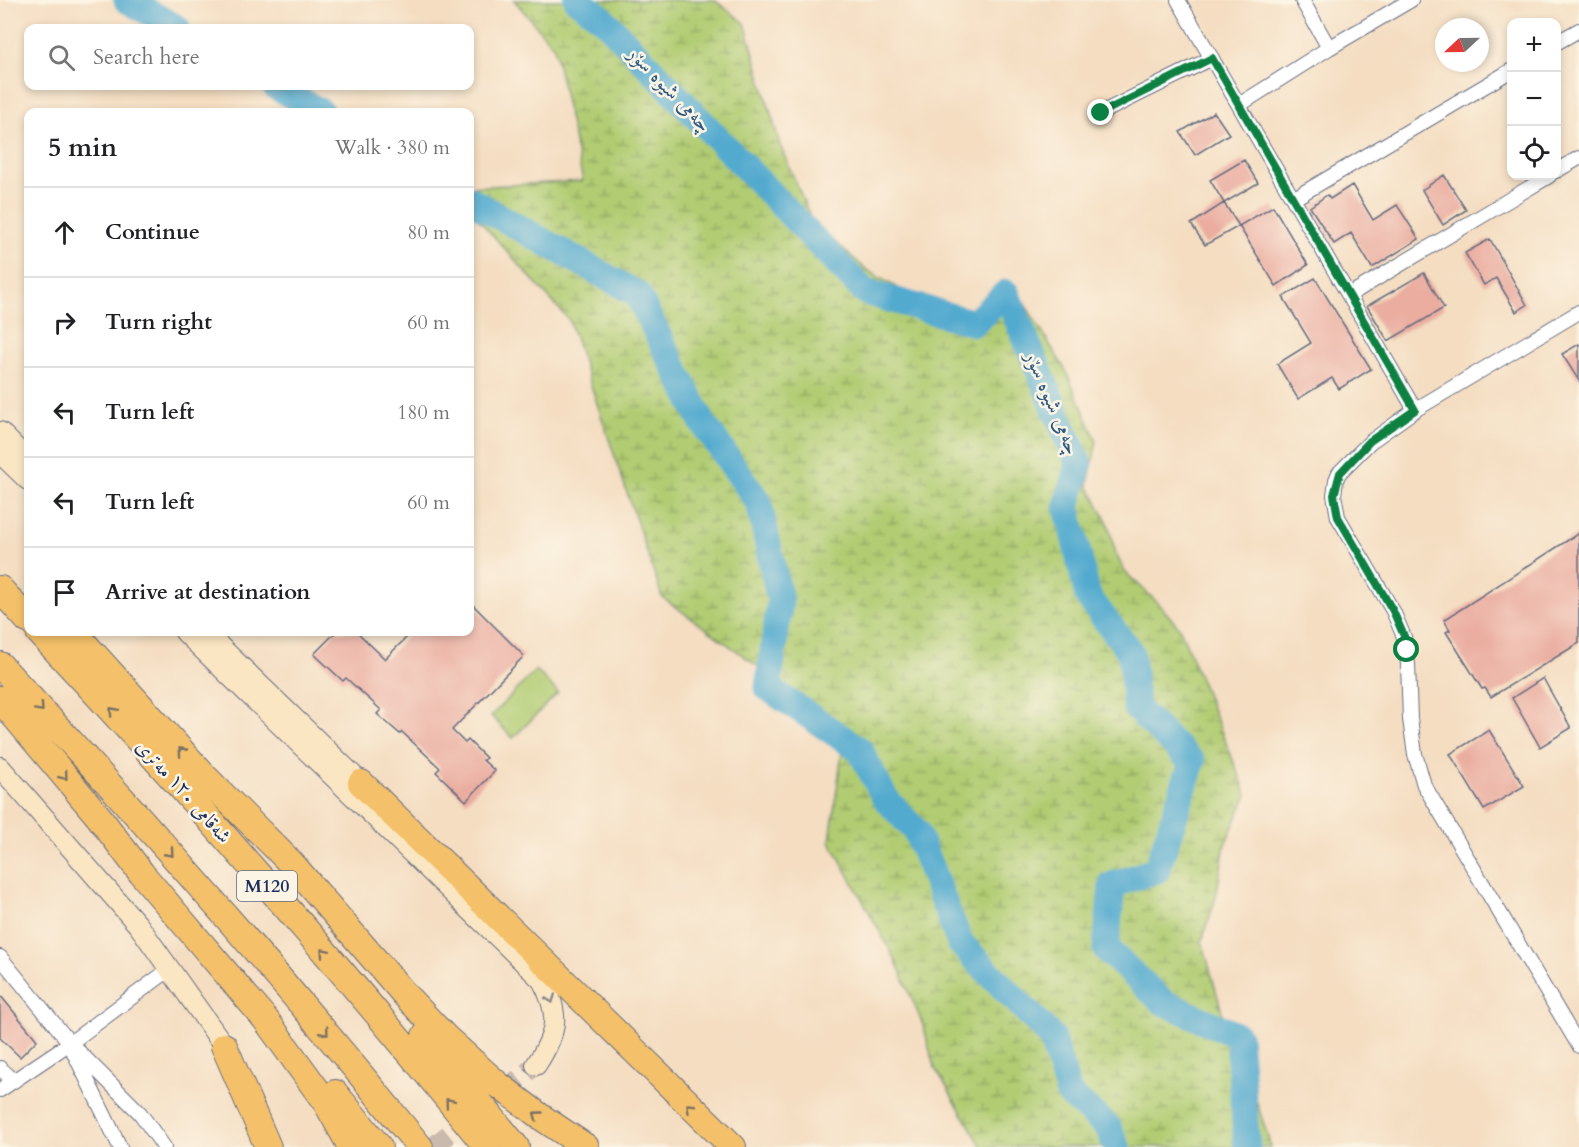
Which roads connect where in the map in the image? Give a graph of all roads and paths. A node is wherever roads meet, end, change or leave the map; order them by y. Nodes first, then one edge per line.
1 (1178, 0) edge
2 (1302, 0) edge
3 (1411, 0) edge
4 (1579, 30) edge
5 (1561, 41) edge
6 (1329, 48) junction
7 (1212, 58) junction
8 (1509, 72) edge
9 (1239, 105) junction
10 (1101, 113) dead end
11 (1579, 158) edge
12 (1561, 169) edge
13 (1543, 180) edge
14 (1293, 199) junction
15 (1349, 296) junction
16 (1579, 312) edge
17 (1415, 410) junction
18 (0, 432) edge
19 (0, 453) edge
20 (24, 456) edge
21 (24, 476) edge
22 (0, 572) edge
23 (0, 589) edge
24 (24, 593) edge
25 (24, 616) edge
26 (43, 636) edge
27 (76, 636) edge
28 (189, 636) edge
29 (209, 636) edge
30 (0, 665) edge
31 (0, 699) edge
32 (0, 767) edge
33 (205, 777) junction
34 (361, 783) joint
35 (99, 817) junction
36 (0, 957) edge
37 (170, 969) junction
38 (70, 1043) junction
39 (224, 1046) junction
40 (1579, 1046) edge
41 (536, 1065) tunnel mouth
42 (0, 1068) edge
43 (14, 1081) junction
44 (0, 1090) edge
45 (120, 1147) edge
46 (164, 1147) edge
47 (268, 1147) edge
48 (281, 1147) edge
49 (351, 1147) edge
50 (379, 1147) edge
51 (420, 1147) edge
52 (487, 1147) edge
53 (516, 1147) edge
54 (586, 1147) edge
55 (733, 1147) edge

1 - 7 street
2 - 6 street
3 - 6 street
4 - 5 street
6 - 9 street
7 - 9 street
7 - 10 street
8 - 14 street
9 - 14 street
11 - 12 street
13 - 15 street
14 - 15 street
15 - 17 street
16 - 17 street
17 - 40 street
18 - 20 street
19 - 21 street
22 - 24 highway
23 - 25 highway
52 -> 26 highway, شەقامی ١٢٠ مەتری / M120
33 -> 27 highway
28 -> 41 street
29 - 34 street
30 -> 51 highway, M120
31 -> 35 highway
32 - 37 street
33 - 53 highway
54 -> 33 highway
55 -> 34 highway
35 - 49 highway
35 - 50 highway
36 - 38 street
37 - 38 street
37 - 39 street
38 - 43 street
38 - 45 street
38 - 46 street
39 - 47 highway
39 - 48 street
42 - 43 street
43 - 44 street

